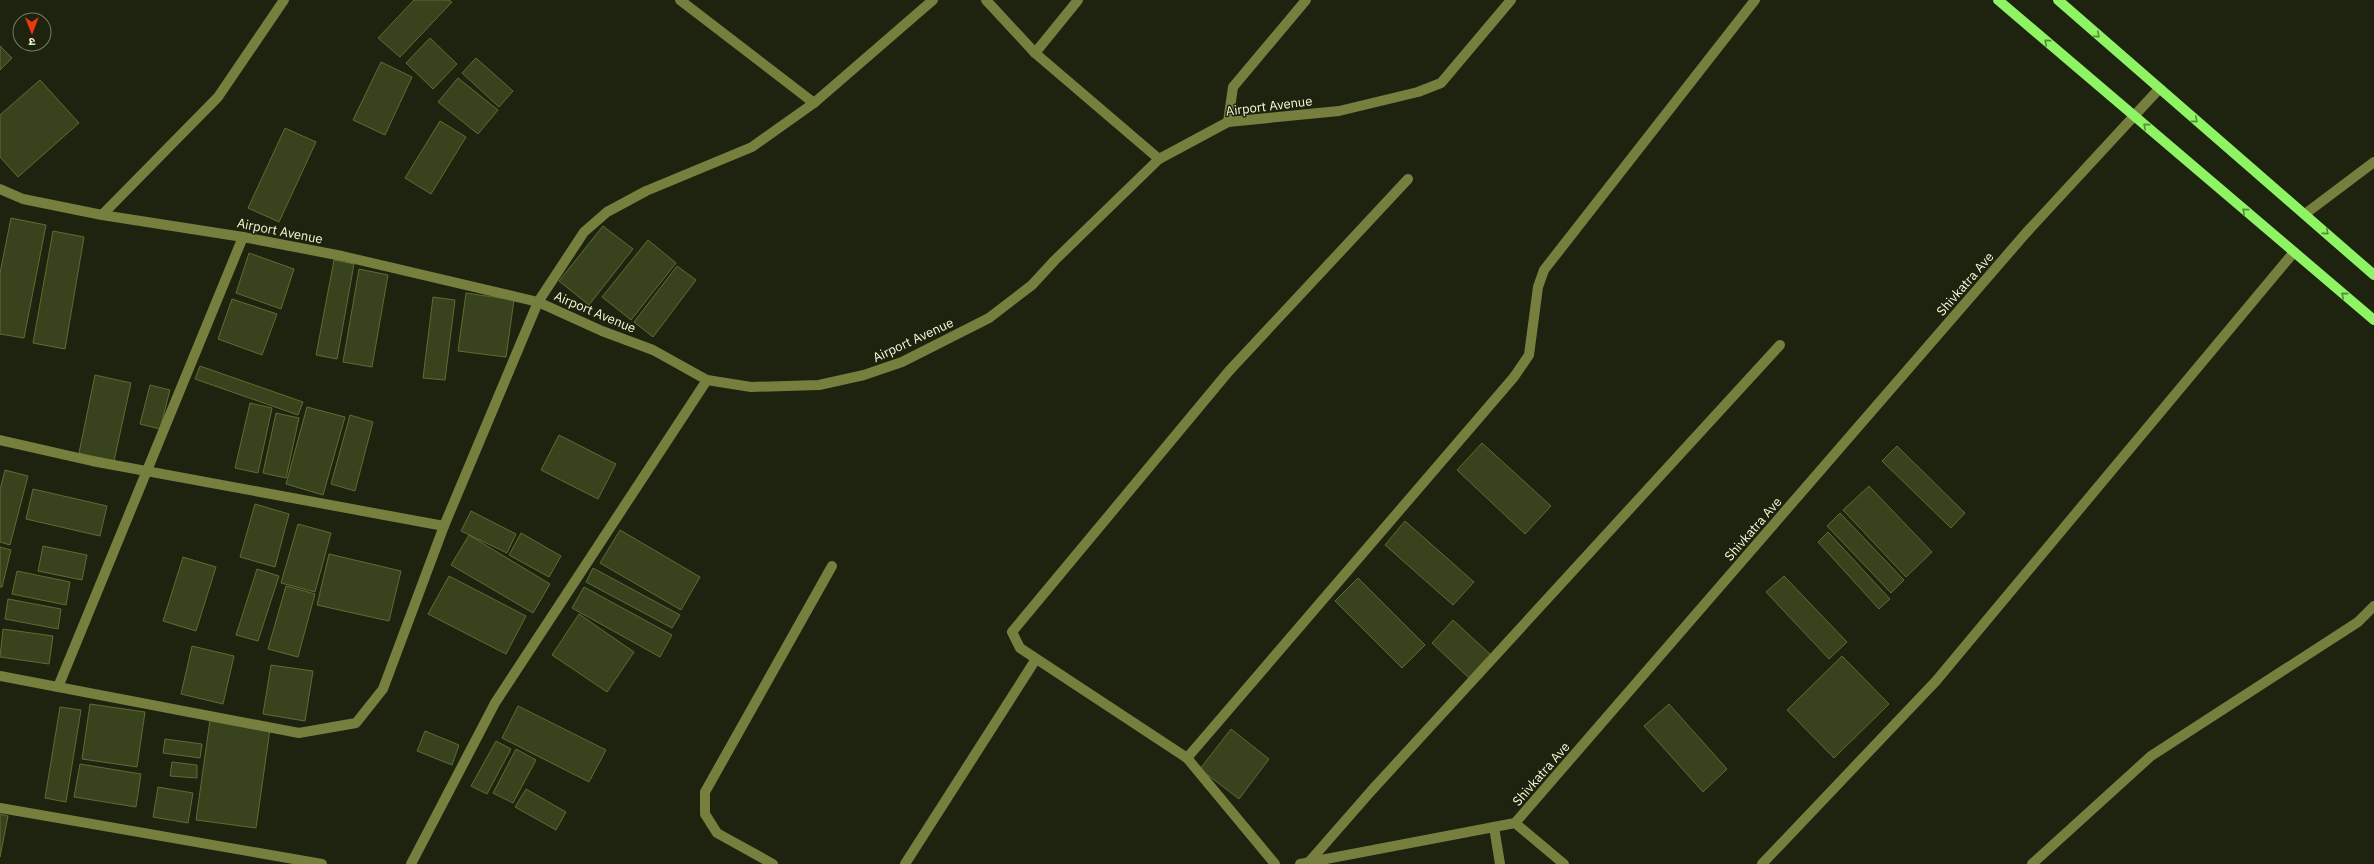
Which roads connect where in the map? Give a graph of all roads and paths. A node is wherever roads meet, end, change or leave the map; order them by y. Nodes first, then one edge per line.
1 (284, 0) edge
2 (680, 0) edge
3 (933, 0) edge
4 (986, 0) edge
5 (1078, 0) edge
6 (1306, 0) edge
7 (1511, 0) edge
8 (1755, 0) edge
9 (1998, 0) edge
10 (2058, 0) edge
11 (1035, 52) junction
12 (2159, 90) junction
13 (814, 103) junction
14 (2134, 116) junction
15 (1228, 122) junction
16 (1159, 160) junction
17 (2374, 162) edge
18 (1408, 179) dead end
19 (0, 189) edge
20 (2305, 214) junction
21 (102, 215) junction
22 (243, 237) junction
23 (2294, 252) junction
24 (2374, 275) edge
25 (538, 302) junction
26 (2374, 320) edge
27 (1780, 345) dead end
28 (707, 380) junction
29 (0, 440) edge
30 (146, 471) junction
31 (444, 526) junction
32 (832, 566) dead end
33 (2374, 606) edge
34 (1036, 659) junction
35 (0, 676) edge
36 (58, 687) junction
37 (1187, 758) junction
38 (0, 808) edge
39 (1515, 823) junction
40 (1494, 827) junction
41 (1304, 863) edge
42 (322, 864) edge
43 (411, 864) edge
44 (773, 864) edge
45 (905, 864) edge
46 (1275, 864) edge
47 (1500, 864) edge
48 (1564, 864) edge
49 (1762, 864) edge
50 (2032, 864) edge

1 - 21 street
2 - 13 street
3 - 13 street
4 - 11 street
5 - 11 street
6 - 15 street
7 - 15 street, Airport Avenue
8 - 37 street
14 -> 9 main road
10 -> 12 main road
11 - 16 street
12 - 14 street, Shivkatra Ave
12 -> 20 main road
13 - 25 street
23 -> 14 main road
14 - 39 street, Shivkatra Ave
15 - 16 street, Airport Avenue
16 - 28 street, Airport Avenue
17 - 20 street
18 - 34 street
19 - 21 street, Airport Avenue
20 -> 24 main road
21 - 22 street, Airport Avenue
22 - 25 street, Airport Avenue
22 - 30 street
26 -> 23 main road
23 - 49 street
25 - 28 street, Airport Avenue
25 - 31 street
27 - 41 street
28 - 43 street
29 - 30 street
30 - 31 street
30 - 36 street
31 - 36 street
32 - 44 street
33 - 50 street
34 - 37 street
34 - 45 street
35 - 36 street
37 - 46 street
38 - 42 street
39 - 40 street, Shivkatra Ave
39 - 48 street
40 - 41 street, Shivkatra Ave
40 - 47 street

